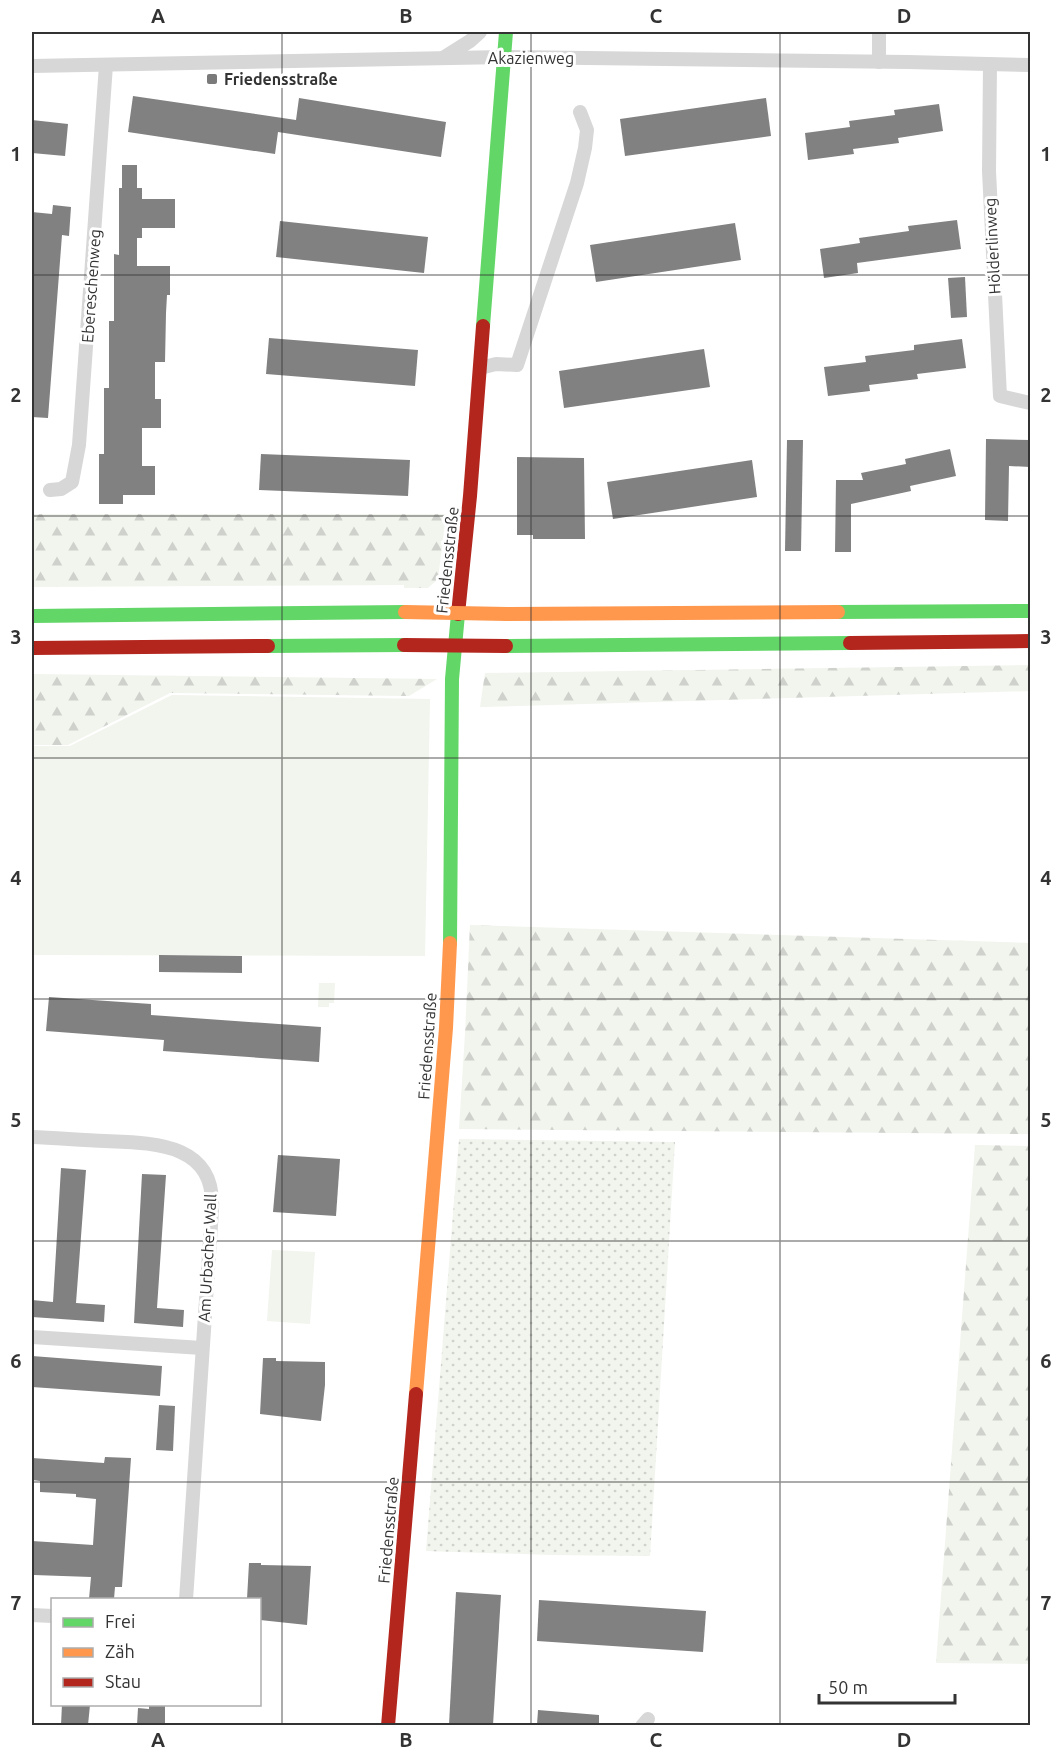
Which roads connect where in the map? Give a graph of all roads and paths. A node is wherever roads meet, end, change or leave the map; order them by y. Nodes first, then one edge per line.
1 (480, 32) edge
2 (506, 32) edge
3 (879, 32) edge
4 (504, 57) junction
5 (442, 59) junction
6 (879, 62) junction
7 (990, 64) junction
8 (105, 65) junction
9 (1030, 65) edge
10 (32, 66) edge
11 (580, 112) dead end
12 (480, 368) junction
13 (1030, 403) edge
14 (51, 490) dead end
15 (1030, 610) edge
16 (32, 616) edge
17 (1030, 641) edge
18 (32, 648) edge
19 (32, 1137) edge
20 (32, 1337) edge
21 (202, 1348) junction
22 (186, 1598) edge
23 (32, 1615) edge
24 (51, 1616) edge
25 (388, 1725) edge

1 - 5 street
2 - 4 main road, Friedensstraße
3 - 6 street
4 - 5 street, Akazienweg
4 - 6 street, Akazienweg
4 - 12 main road, Friedensstraße
5 - 8 street, Akazienweg
6 - 7 street, Akazienweg
7 - 9 street, Akazienweg
7 - 13 street, Hölderlinweg
8 - 10 street, Akazienweg
8 - 14 street, Ebereschenweg
11 - 12 street
12 - 25 main road, Friedensstraße
15 - 16 main road, bridge
17 - 18 main road, bridge
19 - 21 street, Am Urbacher Wall
20 - 21 street
21 - 22 street, Am Urbacher Wall
23 - 24 street

